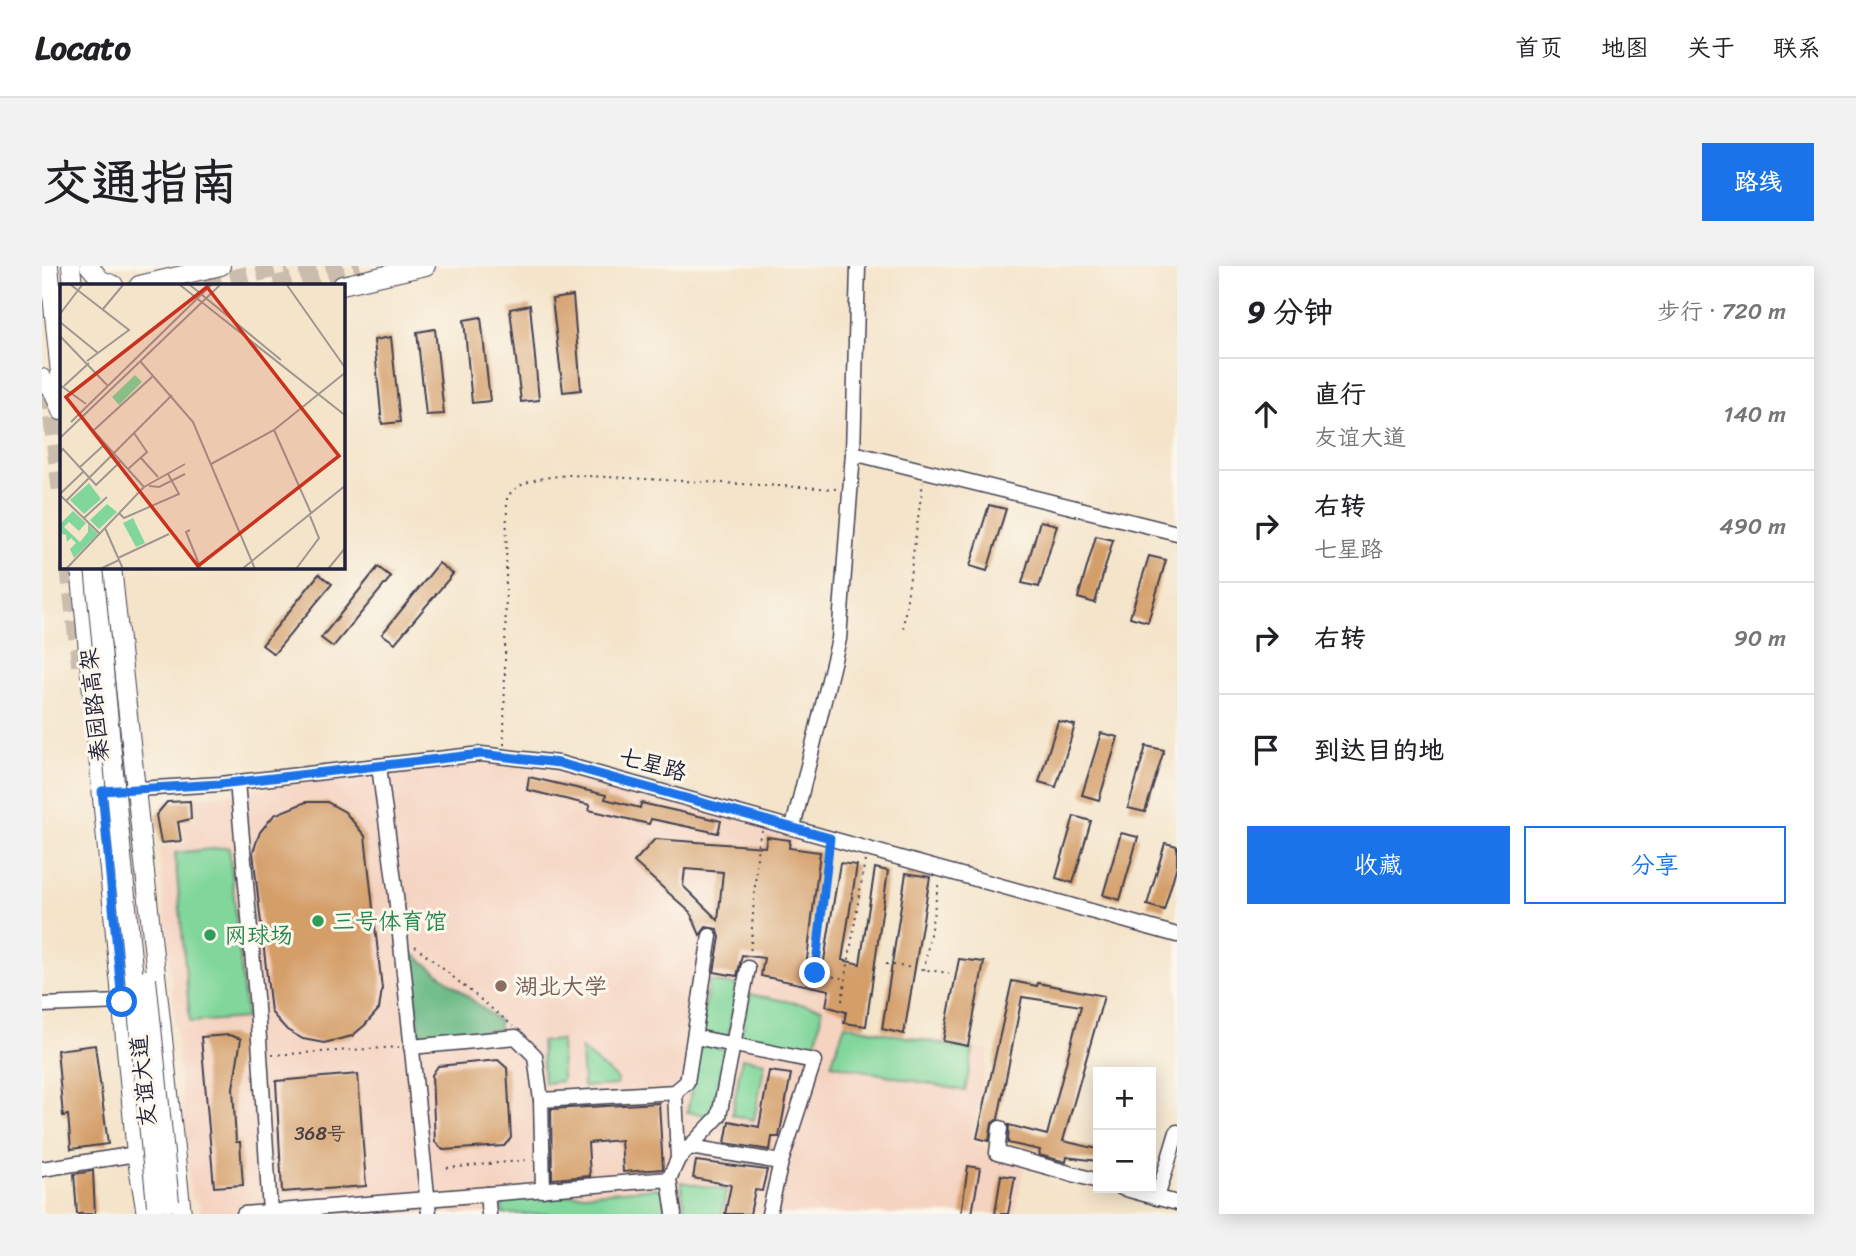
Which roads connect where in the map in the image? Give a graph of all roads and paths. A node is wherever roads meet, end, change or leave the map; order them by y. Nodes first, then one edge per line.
1 (48, 266) edge
2 (58, 266) edge
3 (71, 266) edge
4 (82, 266) edge
5 (89, 266) edge
6 (221, 266) edge
7 (426, 266) edge
8 (858, 266) edge
9 (61, 284) edge
10 (74, 284) edge
11 (84, 284) edge
12 (111, 284) edge
13 (143, 284) edge
14 (345, 284) edge
15 (52, 309) edge
16 (54, 351) edge
17 (42, 378) edge
18 (60, 378) edge
19 (60, 408) edge
20 (853, 453) junction
21 (925, 470) junction
22 (850, 490) junction
23 (1177, 533) edge
24 (80, 569) edge
25 (94, 569) edge
26 (105, 569) edge
27 (113, 569) edge
28 (903, 628) dead end
29 (81, 671) tunnel mouth
30 (94, 719) junction
31 (504, 757) junction
32 (379, 766) junction
33 (237, 782) junction
34 (138, 789) junction
35 (102, 791) junction
36 (766, 820) junction
37 (793, 827) junction
38 (830, 838) junction
39 (867, 848) junction
40 (941, 869) junction
41 (400, 934) junction
42 (1177, 935) edge
43 (710, 936) dead end
44 (886, 964) dead end
45 (748, 968) joint
46 (924, 970) junction
47 (949, 973) dead end
48 (845, 979) junction
49 (842, 1001) dead end
50 (122, 1002) junction
51 (42, 1005) edge
52 (516, 1037) junction
53 (695, 1037) junction
54 (733, 1044) junction
55 (411, 1046) junction
56 (261, 1056) junction
57 (675, 1092) junction
58 (541, 1100) junction
59 (1000, 1128) dead end
60 (1177, 1132) edge
61 (690, 1147) junction
62 (136, 1154) junction
63 (542, 1158) junction
64 (678, 1159) junction
65 (781, 1162) junction
66 (447, 1167) dead end
67 (42, 1169) edge
68 (670, 1179) junction
69 (1093, 1180) edge
70 (543, 1190) junction
71 (1140, 1193) edge
72 (487, 1194) junction
73 (1157, 1198) junction
74 (1177, 1203) edge
75 (428, 1207) edge
76 (363, 1209) edge
77 (164, 1210) edge
78 (270, 1212) junction
79 (244, 1214) edge
80 (489, 1214) edge
81 (674, 1214) edge
82 (769, 1214) edge

1 - 15 main road
2 - 9 main road
3 - 10 main road
4 - 11 main road
5 - 12 main road
6 - 13 main road
7 - 14 main road
8 - 20 street
15 - 16 main road
16 - 18 main road
17 - 19 main road
20 - 21 street
20 - 22 street
21 - 23 street
21 - 28 path
22 - 31 path
22 - 37 street
24 - 30 main road, 友谊大道
25 - 77 main road, 秦园路高架, bridge
26 - 77 main road, 秦园路高架, bridge
27 - 34 main road, 友谊大道
29 - 30 main road
30 - 35 main road, 友谊大道
31 - 32 street, 七星路
31 - 36 street, 七星路
32 - 33 street, 七星路
32 - 41 street
33 - 34 street, 七星路
33 - 56 street
34 - 35 street, 七星路
34 - 77 main road, 友谊大道
35 - 50 main road, 友谊大道
36 - 37 street, 七星路
36 - 45 path
37 - 38 street, 七星路
38 - 39 street, 七星路
38 - 48 path
39 - 40 street, 七星路
39 - 48 path
40 - 42 street, 七星路
40 - 46 path
41 - 52 path
41 - 55 street
43 - 53 street
44 - 46 path
45 - 54 street
46 - 47 path
48 - 49 path
50 - 51 street
50 - 62 main road, 友谊大道
52 - 55 street
52 - 58 street
53 - 54 street
53 - 57 street
54 - 61 street
54 - 65 street
55 - 56 path
55 - 75 street
56 - 78 street
57 - 58 street
57 - 64 street
58 - 63 street
59 - 69 street
60 - 73 street
61 - 64 street
61 - 65 street
62 - 67 street
62 - 77 main road, 友谊大道
63 - 66 path
63 - 70 street
64 - 68 street
65 - 82 street
68 - 70 street
68 - 81 street
70 - 72 street
71 - 73 street
72 - 75 street
72 - 80 street
73 - 74 street
75 - 76 street
76 - 78 street
78 - 79 street

